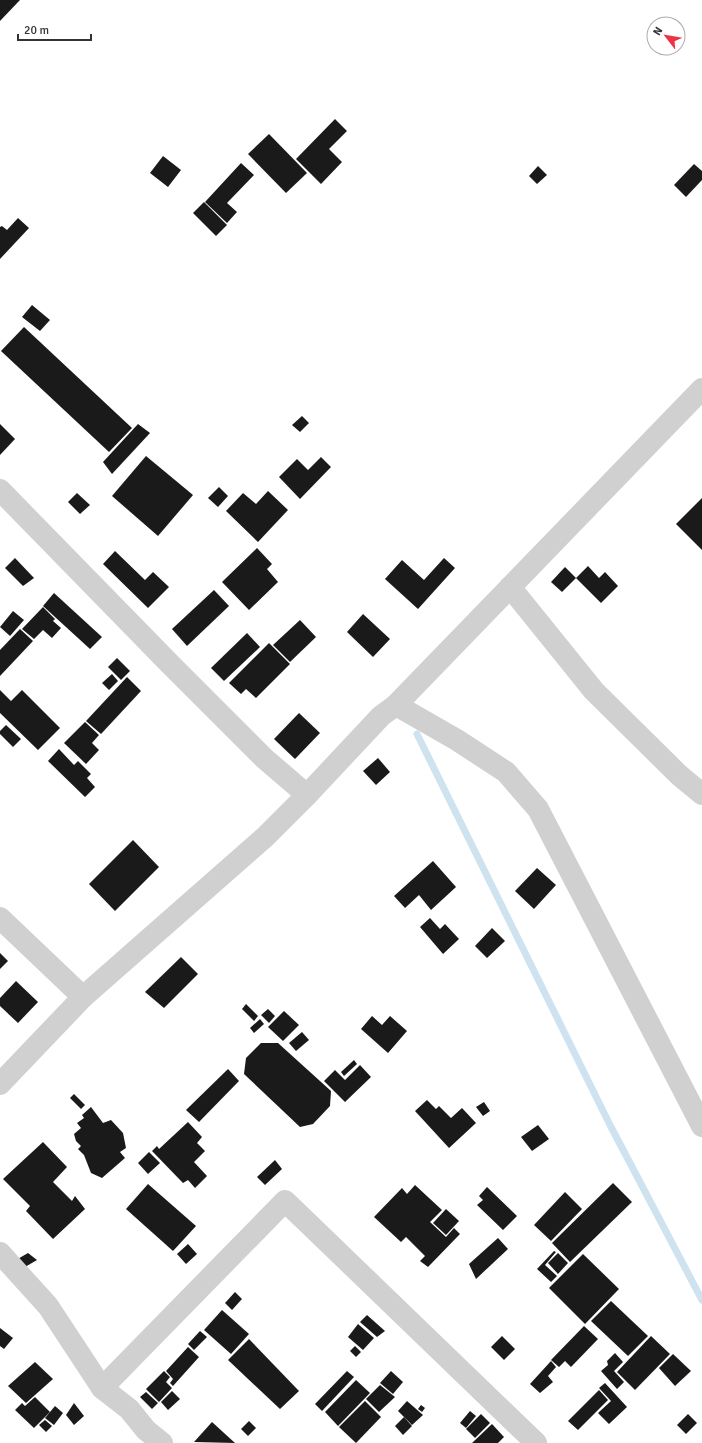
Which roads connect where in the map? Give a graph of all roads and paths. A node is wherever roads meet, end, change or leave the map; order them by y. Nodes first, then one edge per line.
1 (702, 389) edge
2 (0, 490) edge
3 (510, 587) junction
4 (396, 705) junction
5 (702, 794) edge
6 (307, 795) junction
7 (0, 918) edge
8 (83, 997) junction
9 (0, 1084) edge
10 (702, 1126) edge
11 (0, 1253) edge
12 (102, 1388) junction
13 (162, 1443) edge
14 (536, 1443) edge

1 - 3 street
2 - 6 street
3 - 4 street
3 - 5 street
4 - 6 street
4 - 10 street
6 - 8 street
7 - 8 street
8 - 9 street
11 - 12 street
12 - 13 street
12 - 14 street

